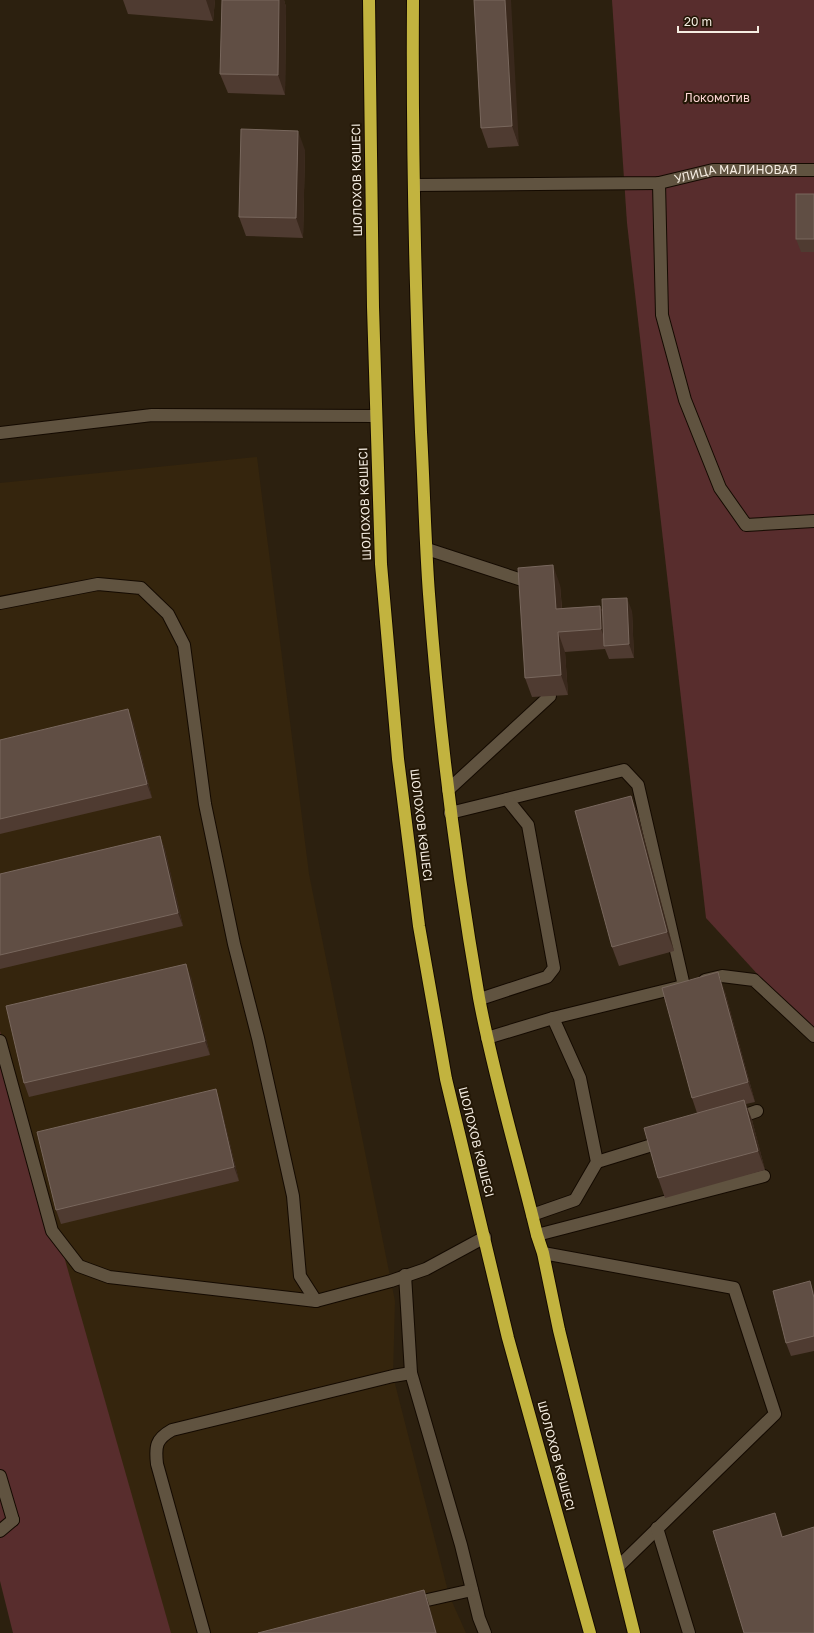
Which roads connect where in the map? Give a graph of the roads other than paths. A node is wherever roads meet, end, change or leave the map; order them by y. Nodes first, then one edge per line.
1 (369, 0) edge
2 (413, 0) edge
3 (814, 170) edge
4 (659, 183) junction
5 (414, 185) junction
6 (376, 416) junction
7 (0, 433) edge
8 (814, 521) edge
9 (427, 549) junction
10 (540, 586) edge
11 (0, 603) edge
12 (550, 696) dead end
13 (448, 790) junction
14 (507, 799) junction
15 (450, 813) junction
16 (684, 986) junction
17 (480, 999) junction
18 (553, 1018) junction
19 (814, 1036) edge
20 (487, 1038) junction
21 (0, 1041) edge
22 (757, 1112) dead end
23 (726, 1121) edge
24 (673, 1138) edge
25 (597, 1162) junction
26 (764, 1176) dead end
27 (532, 1215) junction
28 (537, 1236) junction
29 (485, 1237) junction
30 (543, 1253) junction
31 (405, 1275) junction
32 (316, 1301) junction
33 (411, 1373) junction
34 (0, 1476) edge
35 (657, 1528) junction
36 (0, 1530) edge
37 (618, 1567) junction
38 (472, 1590) junction
39 (403, 1606) edge
40 (204, 1633) edge
41 (485, 1633) edge
42 (590, 1633) edge
43 (634, 1633) edge
44 (689, 1633) edge

1 - 6 highway, ШОЛОХОВ КӨШЕСІ
2 - 5 highway
3 - 4 street, УЛИЦА МАЛИНОВАЯ
4 - 5 street, УЛИЦА МАЛИНОВАЯ
4 - 8 street
5 - 9 highway
6 - 7 street
6 - 29 highway, ШОЛОХОВ КӨШЕСІ
9 - 10 street
9 - 13 highway
11 - 32 street
12 - 13 street
13 - 15 highway
14 - 15 street
14 - 16 street
14 - 17 street
15 - 17 highway
16 - 18 street
16 - 19 street
17 - 20 highway
18 - 20 street
18 - 25 street
20 - 27 highway
21 - 32 street
22 - 23 street
24 - 25 street
25 - 27 street
26 - 28 street
27 - 28 highway
28 - 30 highway
29 - 31 street
29 - 42 highway, ШОЛОХОВ КӨШЕСІ
30 - 35 street
30 - 37 highway
31 - 32 street
31 - 33 street
33 - 38 street
33 - 40 street
34 - 36 street
35 - 37 street
35 - 44 street
37 - 43 highway
38 - 39 street
38 - 41 street

